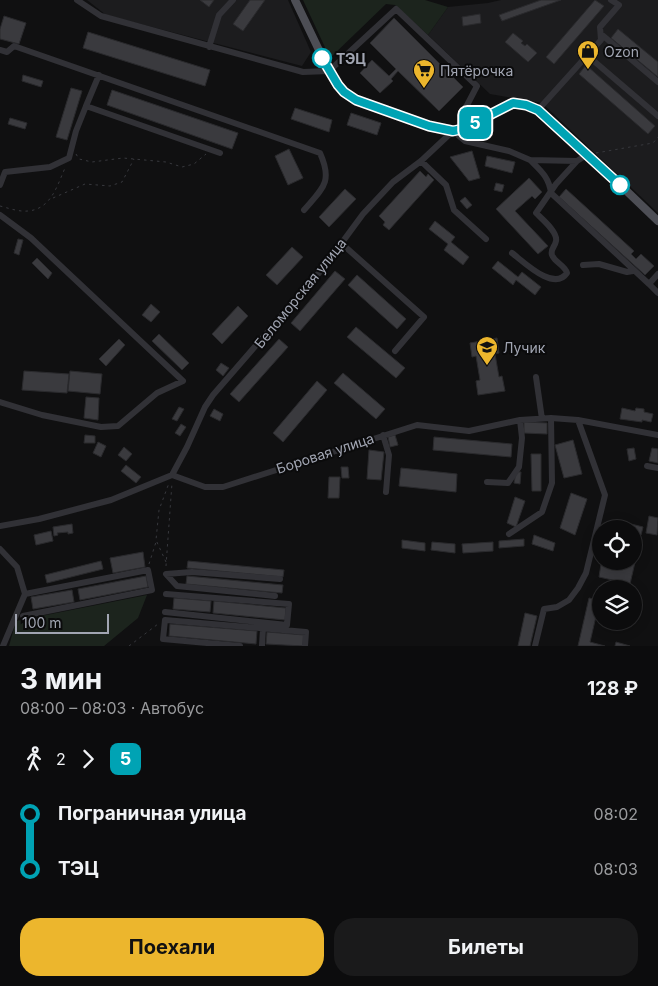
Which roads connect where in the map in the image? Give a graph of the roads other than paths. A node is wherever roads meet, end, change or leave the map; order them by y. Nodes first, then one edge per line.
1 (77, 0) edge
2 (233, 0) edge
3 (295, 0) edge
4 (612, 0) edge
5 (601, 34) junction
6 (209, 47) junction
7 (0, 50) edge
8 (588, 56) junction
9 (328, 71) junction
10 (99, 75) junction
11 (658, 82) edge
12 (86, 106) junction
13 (538, 110) junction
14 (658, 116) edge
15 (479, 122) junction
16 (453, 131) junction
17 (220, 153) dead end
18 (588, 154) junction
19 (530, 160) junction
20 (422, 161) junction
21 (577, 161) junction
22 (0, 186) edge
23 (551, 193) junction
24 (304, 210) dead end
25 (0, 215) edge
26 (658, 221) edge
27 (486, 240) dead end
28 (341, 243) junction
29 (512, 253) dead end
30 (583, 265) dead end
31 (633, 272) junction
32 (658, 274) edge
33 (649, 284) junction
34 (658, 293) edge
35 (395, 351) dead end
36 (536, 378) dead end
37 (0, 402) edge
38 (542, 418) junction
39 (551, 418) junction
40 (520, 420) junction
41 (578, 420) junction
42 (383, 435) junction
43 (658, 435) edge
44 (647, 466) dead end
45 (658, 468) edge
46 (172, 475) junction
47 (486, 482) dead end
48 (386, 492) dead end
49 (0, 526) edge
50 (509, 534) dead end
51 (0, 549) edge
52 (280, 579) dead end
53 (25, 594) junction
54 (166, 594) dead end
55 (275, 596) dead end
56 (165, 612) dead end
57 (23, 616) dead end
58 (263, 628) junction
59 (3, 646) edge
60 (240, 646) edge
61 (262, 646) edge
62 (305, 646) edge
63 (535, 646) edge

1 - 6 street
2 - 6 street
3 - 9 main road
4 - 5 street
5 - 8 street
5 - 11 street
6 - 9 street
7 - 10 street
8 - 13 street
8 - 14 street
9 - 15 street
9 - 16 main road
10 - 12 street
10 - 24 street
12 - 17 street
12 - 22 street
13 - 15 main road
13 - 18 main road
15 - 16 main road
16 - 19 street
16 - 20 street, Беломорская улица
18 - 21 street
18 - 26 main road
19 - 21 street
19 - 23 street
20 - 27 street
20 - 28 street, Беломорская улица
21 - 23 street
23 - 29 street
23 - 31 street
25 - 37 street
28 - 35 street
28 - 46 street, Беломорская улица
30 - 31 street
31 - 33 street
32 - 33 street
33 - 34 street
36 - 38 street
38 - 39 street, Боровая улица
38 - 40 street, Боровая улица
39 - 41 street, Боровая улица
39 - 50 street
40 - 42 street, Боровая улица
40 - 47 street
41 - 43 street, Боровая улица
41 - 63 street
42 - 46 street, Боровая улица
42 - 48 street
44 - 45 street
46 - 49 street
51 - 53 street
52 - 55 street
53 - 57 street
53 - 59 street
54 - 56 street
58 - 60 street
58 - 61 street
58 - 62 street

